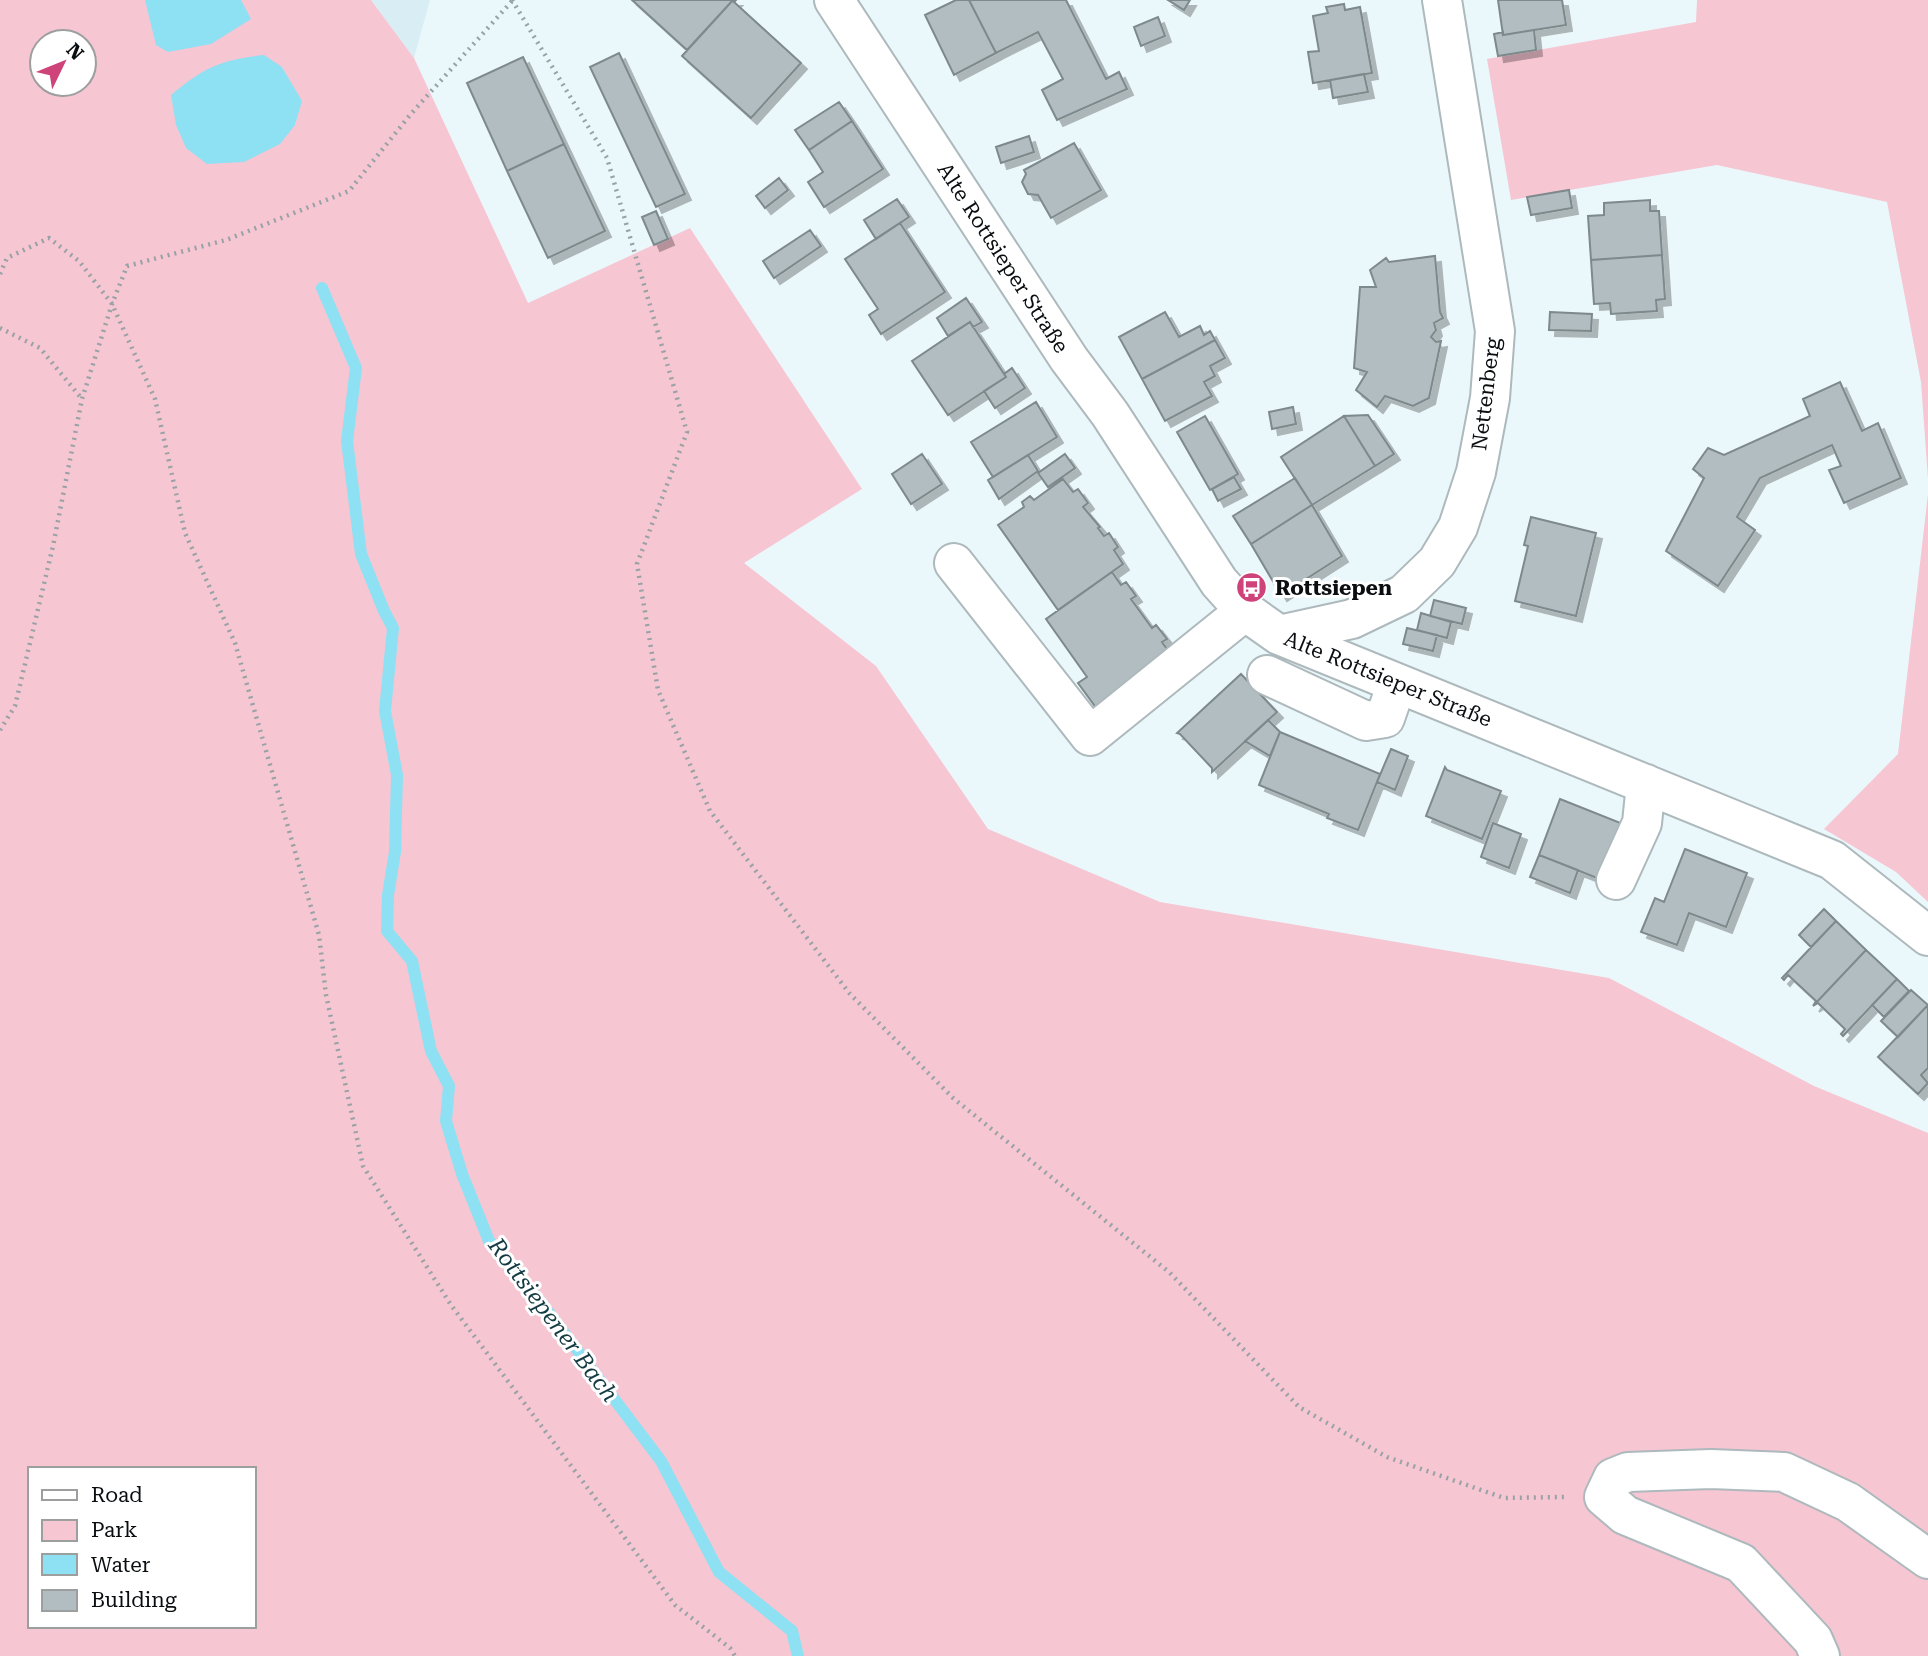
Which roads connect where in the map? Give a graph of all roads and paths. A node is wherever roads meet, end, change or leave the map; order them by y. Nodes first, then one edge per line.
1 (834, 0) edge
2 (1442, 0) edge
3 (512, 1) edge
4 (0, 274) edge
5 (111, 304) junction
6 (0, 328) edge
7 (82, 399) junction
8 (954, 564) dead end
9 (1245, 611) junction
10 (1279, 635) junction
11 (1267, 675) dead end
12 (1397, 683) junction
13 (0, 730) edge
14 (1646, 784) junction
15 (1616, 880) dead end
16 (1928, 936) edge
17 (1604, 1497) junction
18 (1928, 1559) edge
19 (735, 1656) edge
20 (1820, 1656) edge

1 - 9 street, Alte Rottsieper Straße
2 - 10 street, Nettenberg
3 - 5 path
3 - 17 path
4 - 5 path
5 - 7 path
5 - 19 path
6 - 7 path
7 - 13 path
8 - 9 street
9 - 10 street, Alte Rottsieper Straße
10 - 12 street, Alte Rottsieper Straße
11 - 12 street
12 - 14 street, Alte Rottsieper Straße
14 - 15 street
14 - 16 street, Alte Rottsieper Straße
17 - 18 street
17 - 20 street

